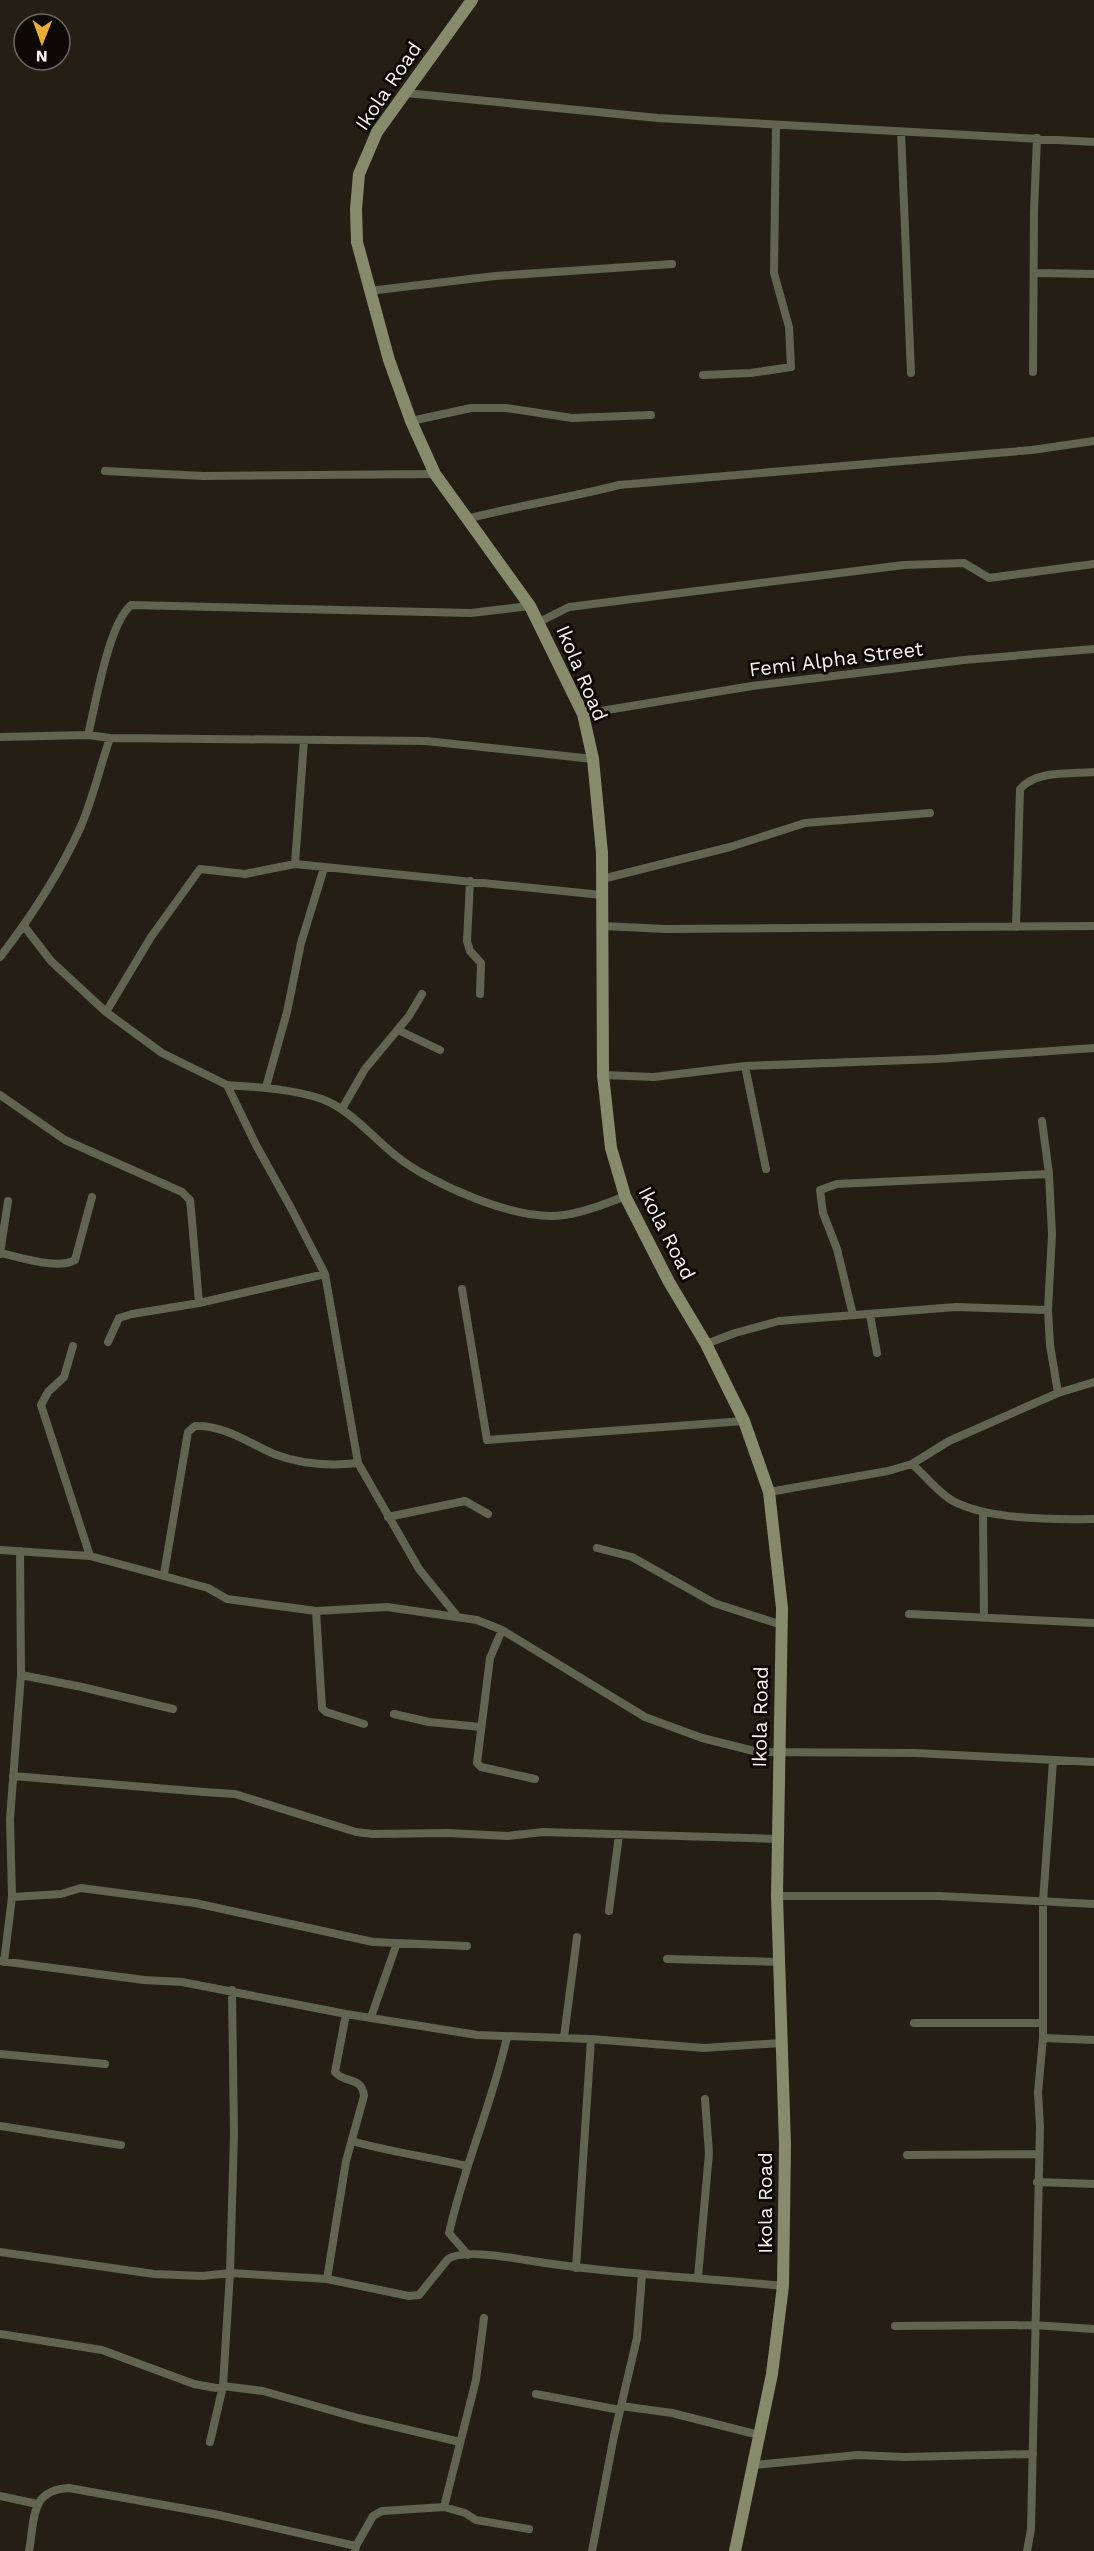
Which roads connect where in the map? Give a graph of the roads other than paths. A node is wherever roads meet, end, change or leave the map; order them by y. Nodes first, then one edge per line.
1 (472, 0) edge
2 (406, 93) junction
3 (776, 126) junction
4 (901, 132) junction
5 (1037, 138) junction
6 (1094, 142) edge
7 (672, 264) dead end
8 (1034, 273) junction
9 (1094, 274) edge
10 (369, 291) junction
11 (1033, 372) dead end
12 (911, 373) dead end
13 (703, 375) dead end
14 (651, 415) dead end
15 (411, 421) junction
16 (1094, 441) edge
17 (105, 471) dead end
18 (435, 474) junction
19 (466, 519) junction
20 (1094, 564) edge
21 (530, 606) junction
22 (539, 622) junction
23 (1094, 649) edge
24 (583, 714) junction
25 (88, 735) junction
26 (0, 737) edge
27 (110, 738) junction
28 (304, 740) junction
29 (593, 759) junction
30 (1094, 772) edge
31 (930, 813) dead end
32 (295, 864) junction
33 (324, 868) junction
34 (602, 879) junction
35 (470, 881) junction
36 (602, 895) junction
37 (24, 926) junction
38 (602, 926) junction
39 (1094, 926) edge
40 (1016, 927) junction
41 (0, 957) edge
42 (422, 994) dead end
43 (480, 994) dead end
44 (106, 1012) junction
45 (398, 1030) junction
46 (1094, 1048) edge
47 (440, 1050) dead end
48 (745, 1066) junction
49 (603, 1075) junction
50 (227, 1085) junction
51 (266, 1087) junction
52 (0, 1095) edge
53 (342, 1109) junction
54 (1042, 1121) dead end
55 (766, 1169) dead end
56 (1049, 1174) junction
57 (625, 1196) junction
58 (92, 1197) dead end
59 (8, 1201) dead end
60 (0, 1254) edge
61 (325, 1275) junction
62 (462, 1288) dead end
63 (199, 1303) junction
64 (1048, 1310) junction
65 (853, 1315) junction
66 (870, 1315) junction
67 (108, 1342) dead end
68 (706, 1344) junction
69 (73, 1346) dead end
70 (877, 1353) dead end
71 (1094, 1382) edge
72 (1058, 1393) junction
73 (744, 1421) junction
74 (358, 1462) junction
75 (912, 1464) junction
76 (770, 1492) junction
77 (983, 1512) junction
78 (488, 1514) dead end
79 (388, 1517) junction
80 (1094, 1519) edge
81 (597, 1548) dead end
82 (0, 1550) edge
83 (20, 1551) junction
84 (90, 1556) junction
85 (164, 1574) junction
86 (316, 1611) junction
87 (909, 1614) dead end
88 (457, 1616) junction
89 (984, 1618) junction
90 (1094, 1623) edge
91 (782, 1625) junction
92 (502, 1630) junction
93 (21, 1675) junction
94 (173, 1709) dead end
95 (394, 1714) dead end
96 (364, 1724) dead end
97 (481, 1727) junction
98 (779, 1752) junction
99 (1053, 1761) junction
100 (1094, 1762) edge
101 (13, 1776) junction
102 (535, 1779) dead end
103 (619, 1835) junction
104 (777, 1839) junction
105 (777, 1896) junction
106 (12, 1897) junction
107 (1043, 1902) junction
108 (1094, 1904) edge
109 (609, 1911) dead end
110 (577, 1937) dead end
111 (397, 1943) junction
112 (467, 1946) dead end
113 (667, 1959) dead end
114 (2, 1961) edge
115 (779, 1962) junction
116 (232, 1990) junction
117 (346, 2014) junction
118 (371, 2017) junction
119 (914, 2023) dead end
120 (1043, 2023) junction
121 (507, 2037) junction
122 (564, 2037) junction
123 (1043, 2038) junction
124 (591, 2039) junction
125 (1094, 2040) edge
126 (781, 2043) junction
127 (0, 2054) edge
128 (105, 2064) dead end
129 (705, 2099) dead end
130 (0, 2126) edge
131 (352, 2141) junction
132 (121, 2145) dead end
133 (1039, 2154) junction
134 (907, 2156) dead end
135 (467, 2166) junction
136 (1037, 2182) junction
137 (1094, 2184) edge
138 (0, 2252) edge
139 (468, 2255) junction
140 (576, 2268) junction
141 (230, 2273) junction
142 (642, 2275) junction
143 (698, 2277) junction
144 (327, 2279) junction
145 (783, 2286) junction
146 (484, 2318) dead end
147 (1034, 2325) junction
148 (895, 2326) dead end
149 (1094, 2329) edge
150 (0, 2334) edge
151 (223, 2386) junction
152 (536, 2394) dead end
153 (620, 2408) junction
154 (759, 2435) junction
155 (210, 2442) dead end
156 (460, 2442) junction
157 (1033, 2454) junction
158 (754, 2465) junction
159 (0, 2496) edge
160 (37, 2504) junction
161 (444, 2507) junction
162 (529, 2529) dead end
163 (355, 2548) edge
164 (29, 2551) edge
165 (592, 2551) edge
166 (735, 2551) edge
167 (1027, 2551) edge

1 - 2 street, Ikola Road
2 - 3 street
2 - 10 street, Ikola Road
3 - 4 street
3 - 13 street
4 - 5 street
4 - 12 street
5 - 6 street
5 - 8 street
7 - 10 street
8 - 9 street
8 - 11 street
10 - 15 street, Ikola Road
14 - 15 street
15 - 18 street, Ikola Road
16 - 19 street
17 - 18 street
18 - 19 street, Ikola Road
19 - 21 street, Ikola Road
20 - 22 street
21 - 22 street, Ikola Road
21 - 25 street
22 - 24 street, Ikola Road
23 - 24 street, Femi Alpha Street
24 - 29 street, Ikola Road
25 - 26 street
25 - 27 street
27 - 28 street
27 - 37 street
28 - 29 street
28 - 32 street
29 - 34 street, Ikola Road
30 - 40 street
31 - 34 street
32 - 33 street
32 - 44 street
33 - 35 street
33 - 51 street
34 - 36 street, Ikola Road
35 - 36 street
35 - 43 street
36 - 38 street, Ikola Road
37 - 41 street
37 - 44 street
38 - 40 street
38 - 49 street, Ikola Road
39 - 40 street
42 - 45 street
44 - 50 street
45 - 47 street
45 - 53 street
46 - 48 street
48 - 49 street
48 - 55 street
49 - 57 street, Ikola Road
50 - 51 street
50 - 61 street
51 - 53 street
52 - 63 street
53 - 57 street
54 - 56 street
56 - 64 street
56 - 65 street
57 - 68 street, Ikola Road
58 - 60 street
59 - 60 street
61 - 63 street
61 - 74 street
62 - 73 street
63 - 67 street
64 - 66 street
64 - 72 street
65 - 66 street
65 - 68 street
66 - 70 street
68 - 73 street, Ikola Road
69 - 84 street
71 - 72 street
72 - 75 street
73 - 76 street, Ikola Road
74 - 79 street
74 - 85 street
75 - 76 street
75 - 77 street
76 - 91 street, Ikola Road
77 - 80 street
77 - 89 street
78 - 79 street
79 - 88 street
81 - 91 street
82 - 83 street
83 - 84 street
83 - 93 street
84 - 85 street
85 - 86 street
86 - 88 street
86 - 96 street
87 - 89 street
88 - 92 street
89 - 90 street
91 - 98 street, Ikola Road
92 - 97 street
92 - 98 street
93 - 94 street
93 - 101 street
95 - 97 street
97 - 102 street
98 - 99 street
98 - 104 street, Ikola Road
99 - 100 street
99 - 107 street
101 - 103 street
101 - 106 street
103 - 104 street
103 - 109 street
104 - 105 street, Ikola Road
105 - 107 street
105 - 115 street, Ikola Road
106 - 111 street
106 - 114 street
107 - 108 street
107 - 120 street
110 - 122 street
111 - 112 street
111 - 118 street
113 - 115 street
114 - 116 street
115 - 126 street, Ikola Road
116 - 117 street
116 - 141 street
117 - 118 street
117 - 131 street
118 - 121 street
119 - 120 street
120 - 123 street
121 - 122 street
121 - 135 street
122 - 124 street
123 - 125 street
123 - 133 street
124 - 126 street
124 - 140 street
126 - 145 street, Ikola Road
127 - 128 street
129 - 143 street
130 - 132 street
131 - 135 street
131 - 144 street
133 - 134 street
133 - 136 street
135 - 139 street
136 - 137 street
136 - 147 street
138 - 141 street
139 - 140 street
139 - 144 street
140 - 142 street
141 - 144 street
141 - 151 street
142 - 143 street
142 - 153 street
143 - 145 street
145 - 154 street, Ikola Road
146 - 156 street
147 - 148 street
147 - 149 street
147 - 157 street
150 - 151 street
151 - 155 street
151 - 156 street
152 - 153 street
153 - 154 street
153 - 165 street
154 - 158 street, Ikola Road
156 - 161 street
157 - 158 street
157 - 167 street
158 - 166 street, Ikola Road
159 - 160 street
160 - 163 street
160 - 164 street
161 - 162 street
161 - 163 street

